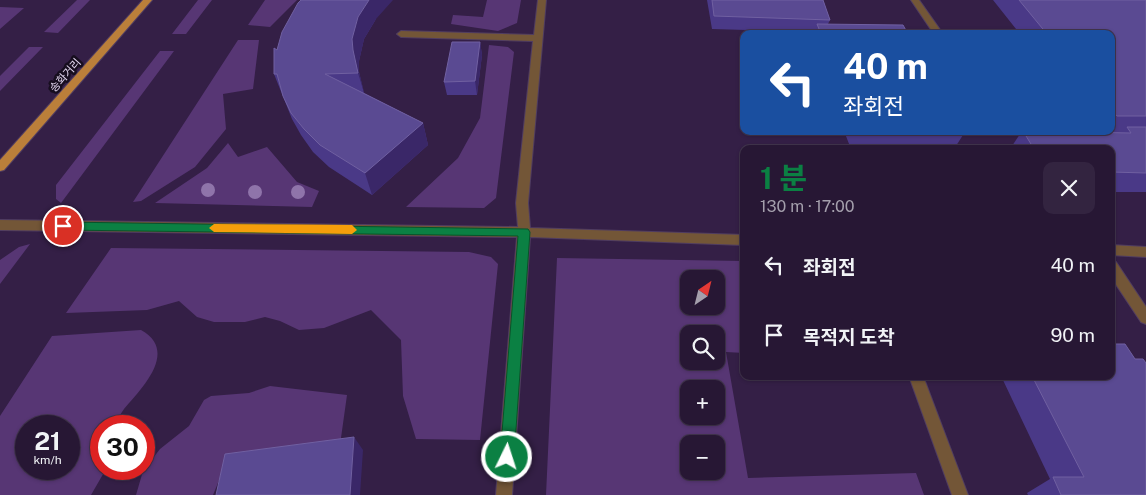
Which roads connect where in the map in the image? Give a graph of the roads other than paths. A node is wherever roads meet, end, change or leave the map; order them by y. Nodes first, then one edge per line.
1 (148, 0) edge
2 (542, 0) edge
3 (916, 0) edge
4 (936, 30) edge
5 (401, 34) dead end
6 (538, 38) junction
7 (0, 167) edge
8 (0, 225) edge
9 (524, 232) junction
10 (740, 240) edge
11 (1115, 250) edge
12 (1146, 252) edge
13 (1115, 272) edge
14 (1146, 318) edge
15 (917, 380) edge
16 (504, 495) edge
17 (960, 495) edge

1 - 7 main road, 송화거리
2 - 6 street
3 - 4 street
5 - 6 street
6 - 9 street
8 - 9 street
9 - 10 street
9 - 16 street
11 - 12 street
13 - 14 street
15 - 17 street

